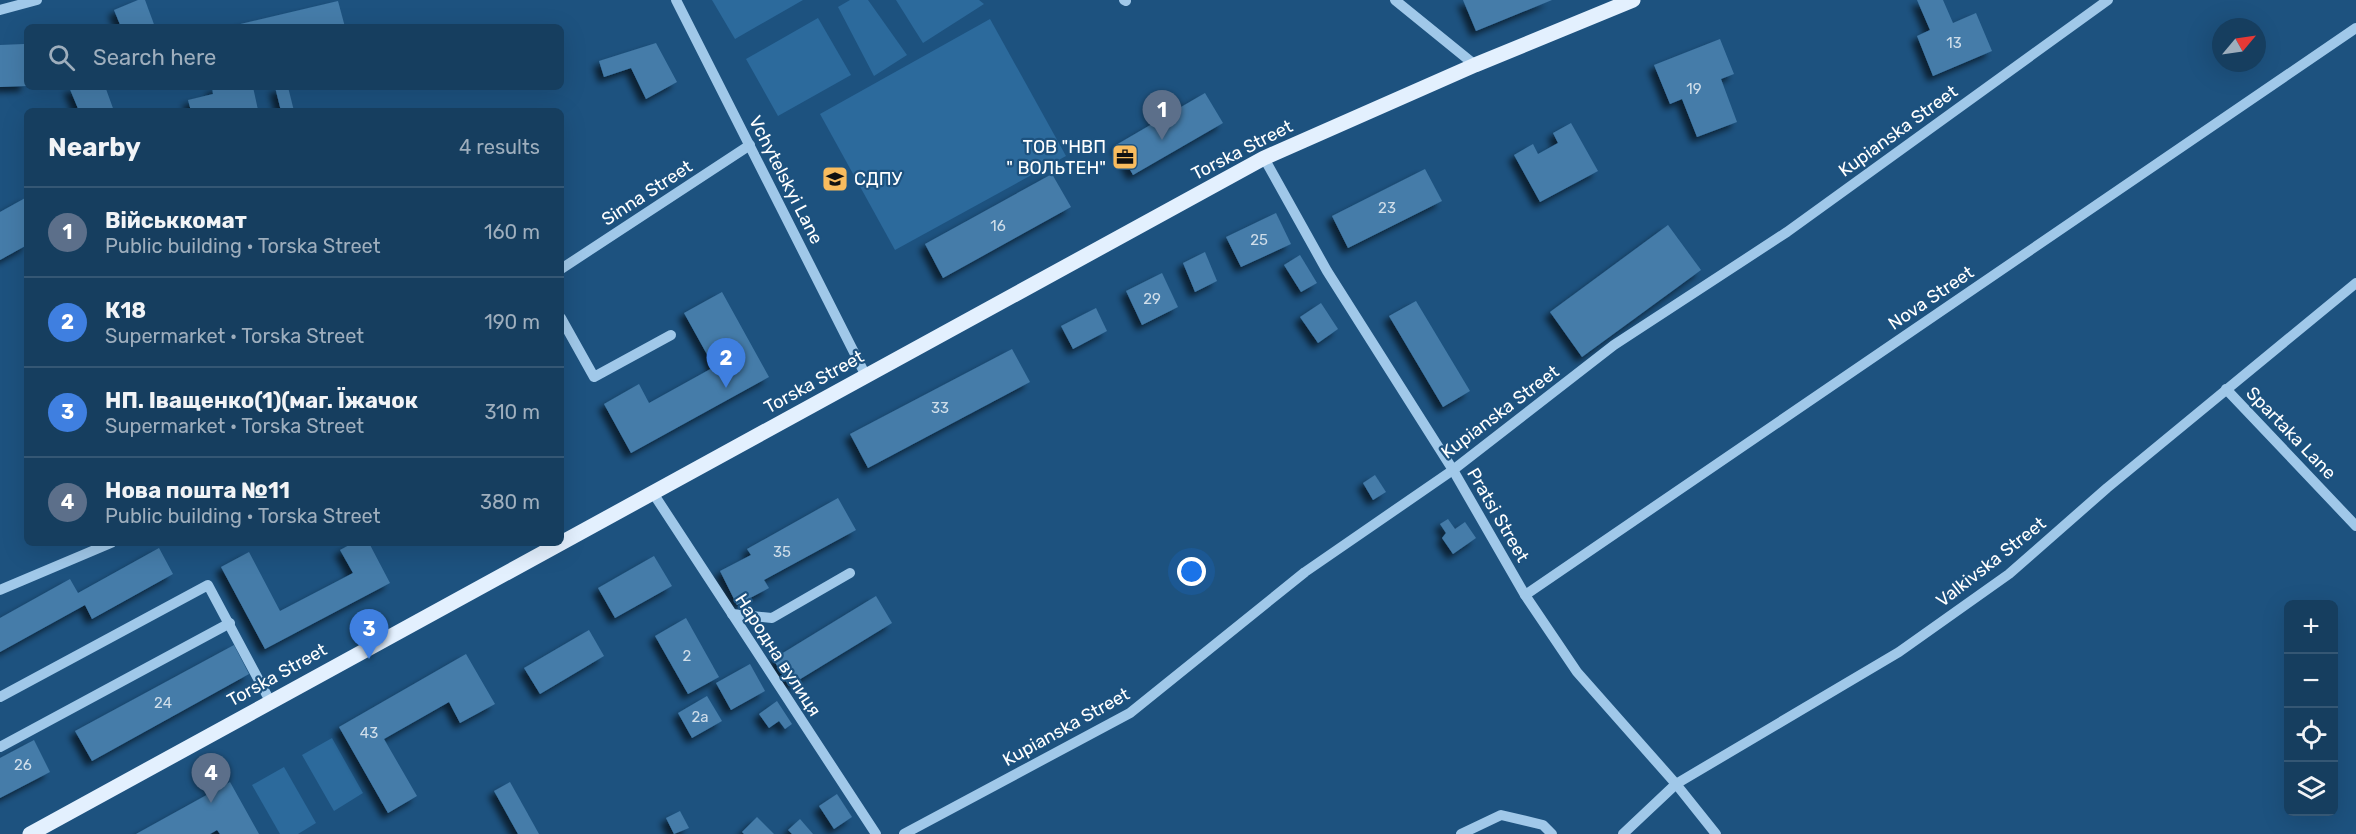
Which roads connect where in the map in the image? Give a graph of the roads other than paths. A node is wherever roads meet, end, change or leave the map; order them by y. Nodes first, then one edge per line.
1 (37, 0) edge
2 (676, 0) edge
3 (1395, 0) edge
4 (1633, 0) edge
5 (2108, 0) edge
6 (0, 10) edge
7 (2356, 28) edge
8 (1476, 65) junction
9 (750, 145) junction
10 (1264, 158) junction
11 (564, 267) edge
12 (2356, 283) edge
13 (564, 323) edge
14 (671, 335) dead end
15 (866, 376) junction
16 (2226, 389) junction
17 (1452, 470) junction
18 (653, 493) junction
19 (2356, 526) edge
20 (564, 541) edge
21 (104, 546) edge
22 (555, 546) edge
23 (850, 573) dead end
24 (0, 590) edge
25 (1525, 595) junction
26 (732, 614) junction
27 (230, 623) junction
28 (0, 697) edge
29 (270, 701) junction
30 (0, 747) edge
31 (1676, 784) junction
32 (30, 834) edge
33 (876, 834) edge
34 (904, 834) edge
35 (1461, 834) edge
36 (1552, 834) edge
37 (1623, 834) edge
38 (1716, 834) edge

1 - 6 street
2 - 9 street, Vchytelskyi Lane
3 - 8 street
4 - 8 main road, Torska Street
5 - 17 street, Kupianska Street
7 - 25 street, Nova Street
8 - 10 main road, Torska Street
9 - 11 street, Sinna Street
9 - 15 street, Vchytelskyi Lane
10 - 15 main road, Torska Street
10 - 17 street, Pratsi Street
12 - 16 street, Valkivska Street
13 - 14 street
15 - 18 main road, Torska Street
16 - 19 street, Spartaka Lane
16 - 31 street, Valkivska Street
17 - 25 street, Pratsi Street
17 - 34 street, Kupianska Street
18 - 20 main road, Torska Street
18 - 26 street, Народна вулиця
21 - 24 street
22 - 29 main road, Torska Street
23 - 26 street
25 - 31 street, Pratsi Street
26 - 33 street, Народна вулиця
27 - 28 street
27 - 29 street
27 - 30 street
29 - 32 main road, Torska Street
31 - 37 street, Valkivska Street
31 - 38 street, Pratsi Street
35 - 36 street

